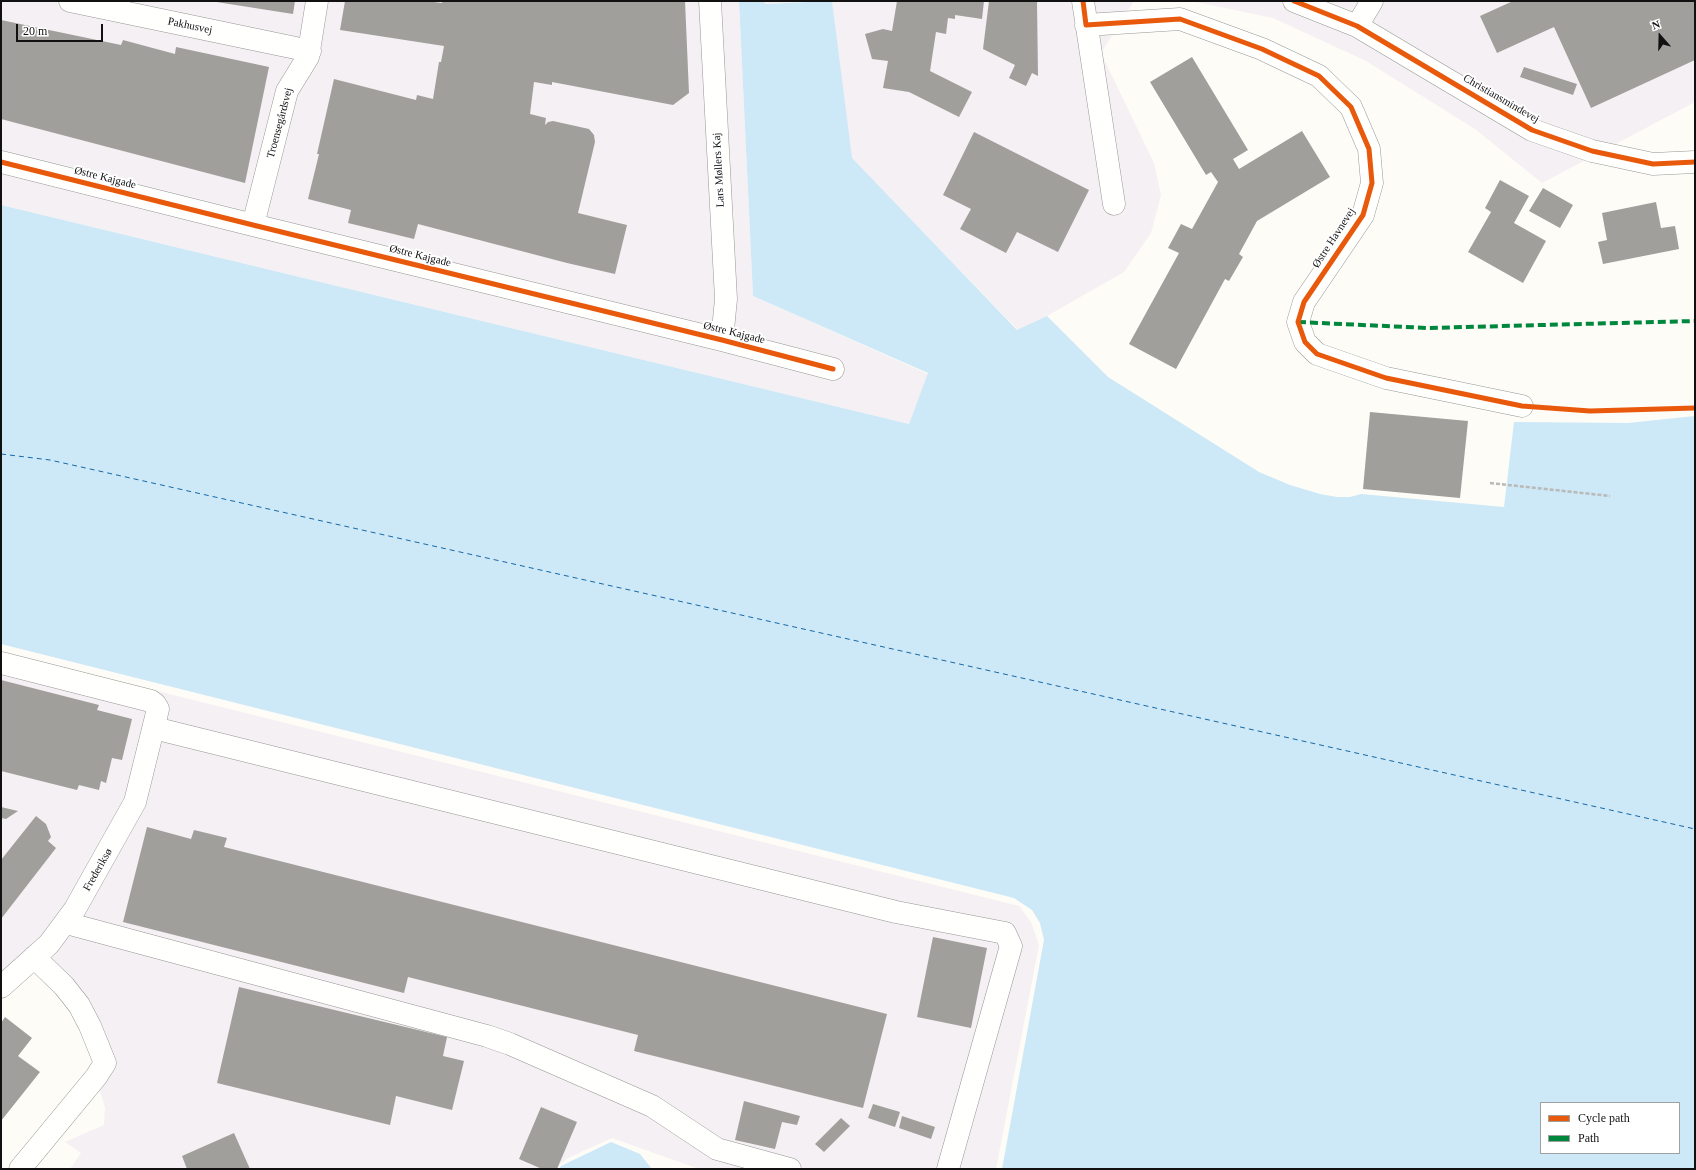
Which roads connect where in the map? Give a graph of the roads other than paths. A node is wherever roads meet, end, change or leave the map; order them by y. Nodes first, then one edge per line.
1 (70, 1) edge
2 (317, 1) edge
3 (710, 1) edge
4 (1083, 1) edge
5 (1294, 1) edge
6 (1372, 1) edge
7 (1086, 25) junction
8 (1357, 26) junction
9 (310, 51) junction
10 (1, 162) edge
11 (1695, 162) edge
12 (1114, 204) dead end
13 (254, 225) junction
14 (722, 340) junction
15 (833, 369) dead end
16 (1522, 406) dead end
17 (1, 663) edge
18 (154, 728) junction
19 (66, 923) junction
20 (34, 958) junction
21 (1, 986) edge
22 (20, 1169) edge
23 (790, 1169) edge
24 (948, 1169) edge

1 - 9 street, Pakhusvej
2 - 9 street, Troensegårdsvej
3 - 14 street, Lars Møllers Kaj
4 - 7 street
5 - 8 street
6 - 8 street
7 - 12 street
7 - 16 street, Østre Havnevej
8 - 11 street, Christiansmindevej
9 - 13 street, Troensegårdsvej
10 - 13 street, Østre Kajgade
13 - 14 street, Østre Kajgade
14 - 15 street, Østre Kajgade
17 - 18 street, Frederiksø
18 - 19 street, Frederiksø
18 - 24 street
19 - 20 street, Frederiksø
19 - 23 street
20 - 21 street, Frederiksø
20 - 22 street

